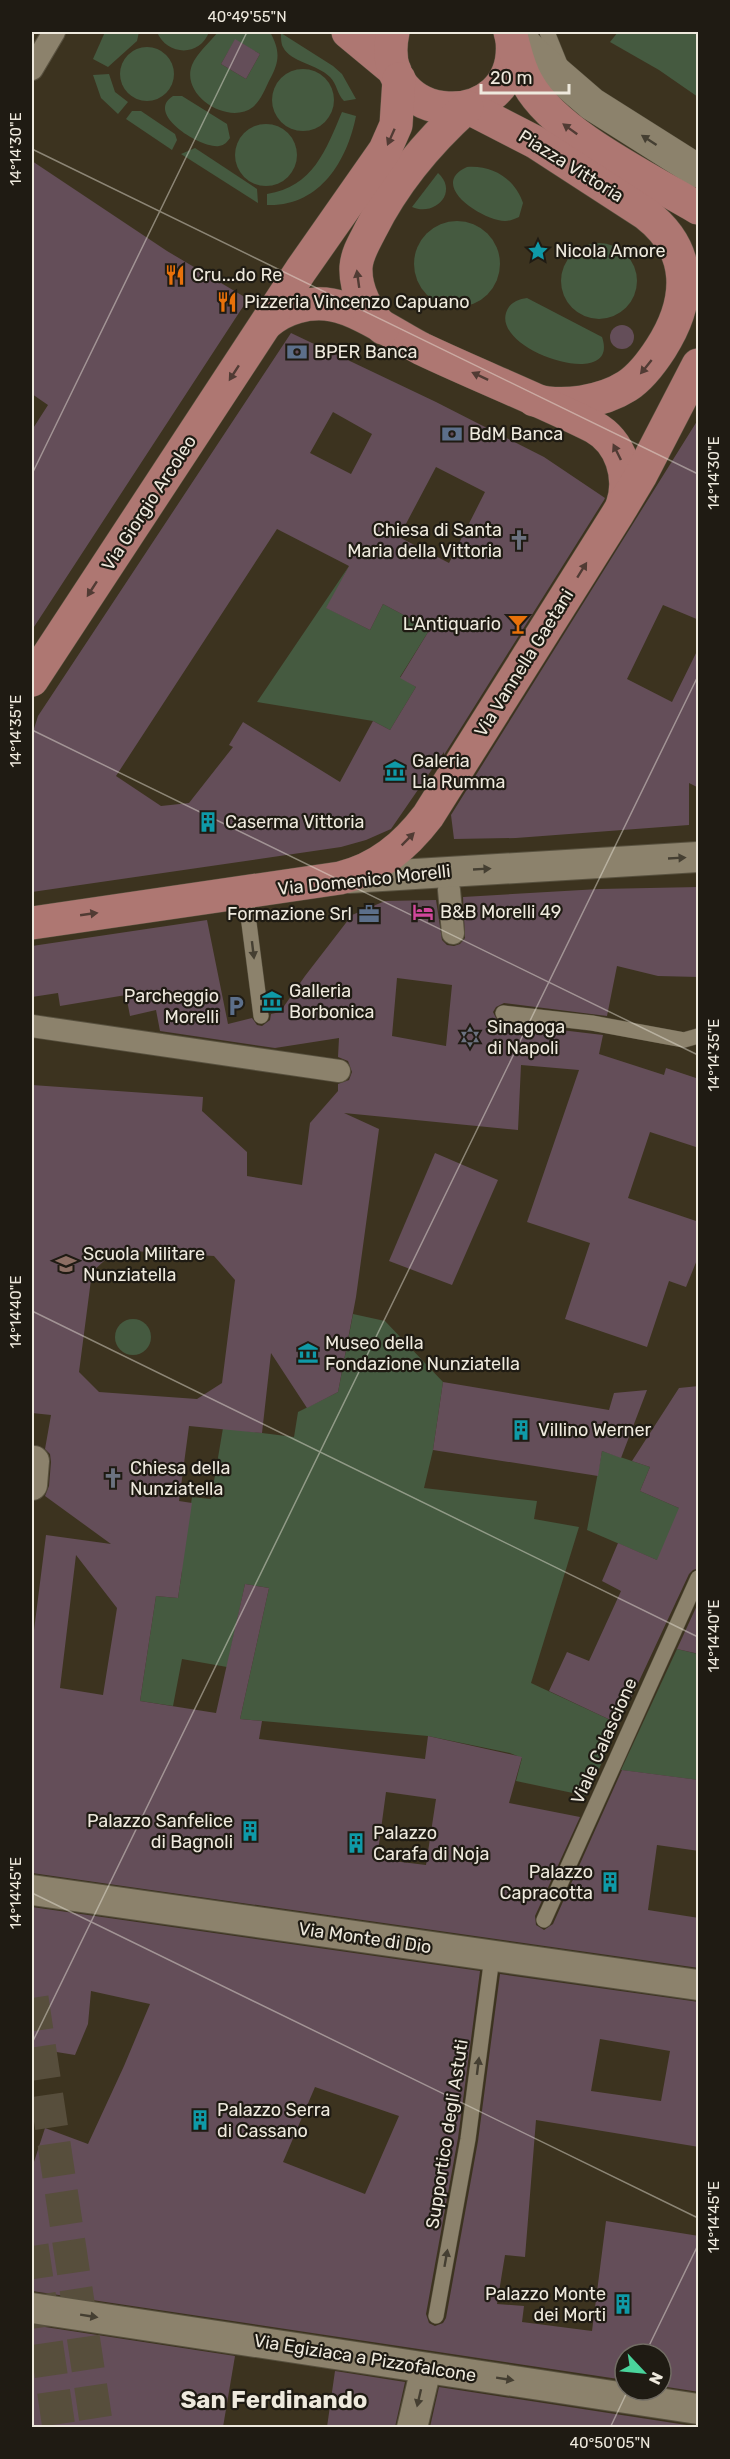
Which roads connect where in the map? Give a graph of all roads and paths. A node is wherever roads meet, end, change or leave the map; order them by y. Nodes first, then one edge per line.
1 (54, 32) edge
2 (348, 32) edge
3 (393, 32) edge
4 (511, 32) edge
5 (547, 32) edge
6 (32, 69) edge
7 (397, 75) junction
8 (592, 104) junction
9 (467, 107) junction
10 (699, 171) edge
11 (699, 208) edge
12 (646, 214) junction
13 (699, 233) edge
14 (699, 279) edge
15 (677, 318) junction
16 (266, 325) junction
17 (385, 329) junction
18 (699, 365) edge
19 (534, 400) junction
20 (621, 508) junction
21 (33, 675) edge
22 (699, 857) edge
23 (340, 878) junction
24 (449, 890) dead end
25 (245, 892) junction
26 (32, 923) edge
27 (453, 933) dead end
28 (503, 1013) dead end
29 (261, 1016) dead end
30 (32, 1026) edge
31 (699, 1036) edge
32 (339, 1071) dead end
33 (699, 1578) edge
34 (32, 1890) edge
35 (544, 1920) dead end
36 (492, 1957) junction
37 (699, 1986) edge
38 (32, 2308) edge
39 (436, 2316) dead end
40 (427, 2361) junction
41 (699, 2409) edge
42 (412, 2427) edge

1 - 6 street
2 - 7 main road
3 - 7 main road, Via Giorgio Arcoleo
4 - 8 street
4 - 9 main road
11 -> 4 main road
5 - 8 lane
7 - 9 main road
7 -> 16 main road, Via Giorgio Arcoleo
10 -> 8 street
9 - 12 main road, Piazza Vittoria
17 -> 9 main road, Piazza Vittoria
12 - 13 main road
12 - 15 main road, Piazza Vittoria
14 - 15 main road
15 -> 19 main road, Piazza Vittoria
16 - 17 main road, Piazza Vittoria
16 -> 21 main road, Via Giorgio Arcoleo
19 -> 17 main road, Piazza Vittoria
18 - 20 main road
20 -> 19 main road, Piazza Vittoria
23 -> 20 main road, Via Vannella Gaetani
23 -> 22 street, Via Domenico Morelli
23 - 25 main road, Via Domenico Morelli
24 - 27 street
26 -> 25 main road, Via Domenico Morelli
25 -> 29 lane
28 - 31 lane
30 - 32 street
33 - 35 lane, Viale Calascione
34 - 36 street, Via Monte di Dio
36 - 37 street, Via Monte di Dio
39 -> 36 lane, Supportico degli Astuti
38 -> 40 street, Via Egiziaca a Pizzofalcone
40 -> 41 street, Via Egiziaca a Pizzofalcone
40 -> 42 street

